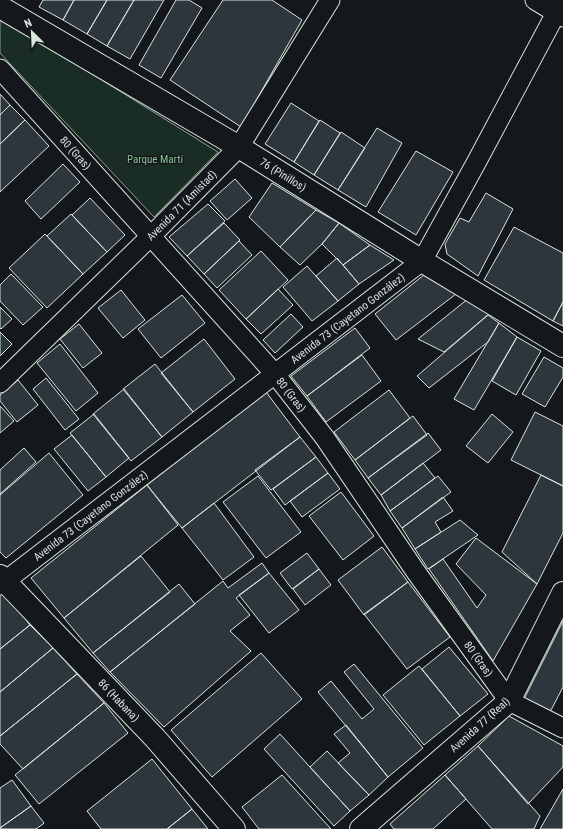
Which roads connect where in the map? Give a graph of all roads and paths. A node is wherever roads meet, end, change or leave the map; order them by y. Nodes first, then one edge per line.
1 (330, 0) edge
2 (536, 0) edge
3 (0, 7) edge
4 (561, 10) edge
5 (0, 69) edge
6 (239, 148) junction
7 (151, 236) junction
8 (422, 261) junction
9 (563, 346) edge
10 (275, 374) junction
11 (0, 383) edge
12 (2, 581) edge
13 (563, 593) edge
14 (509, 701) junction
15 (563, 728) edge
16 (234, 829) edge
17 (361, 829) edge

1 - 6 street, Avenida 71 (Amistad)
2 - 4 street
3 - 6 street, 76 (Pinillos)
4 - 8 street, Avenida 73 (Cayetano González)
5 - 7 street, 80 (Gras)
6 - 7 street, Avenida 71 (Amistad)
6 - 8 street, 76 (Pinillos)
7 - 10 street, 80 (Gras)
7 - 11 street, Avenida 71 (Amistad)
8 - 9 street, 76 (Pinillos)
8 - 10 street, Avenida 73 (Cayetano González)
10 - 12 street, Avenida 73 (Cayetano González)
10 - 14 street, 80 (Gras)
12 - 16 street, 86 (Habana)
13 - 14 street, Avenida 77 (Real)
14 - 15 street, 80 (Gras)
14 - 17 street, Avenida 77 (Real)

